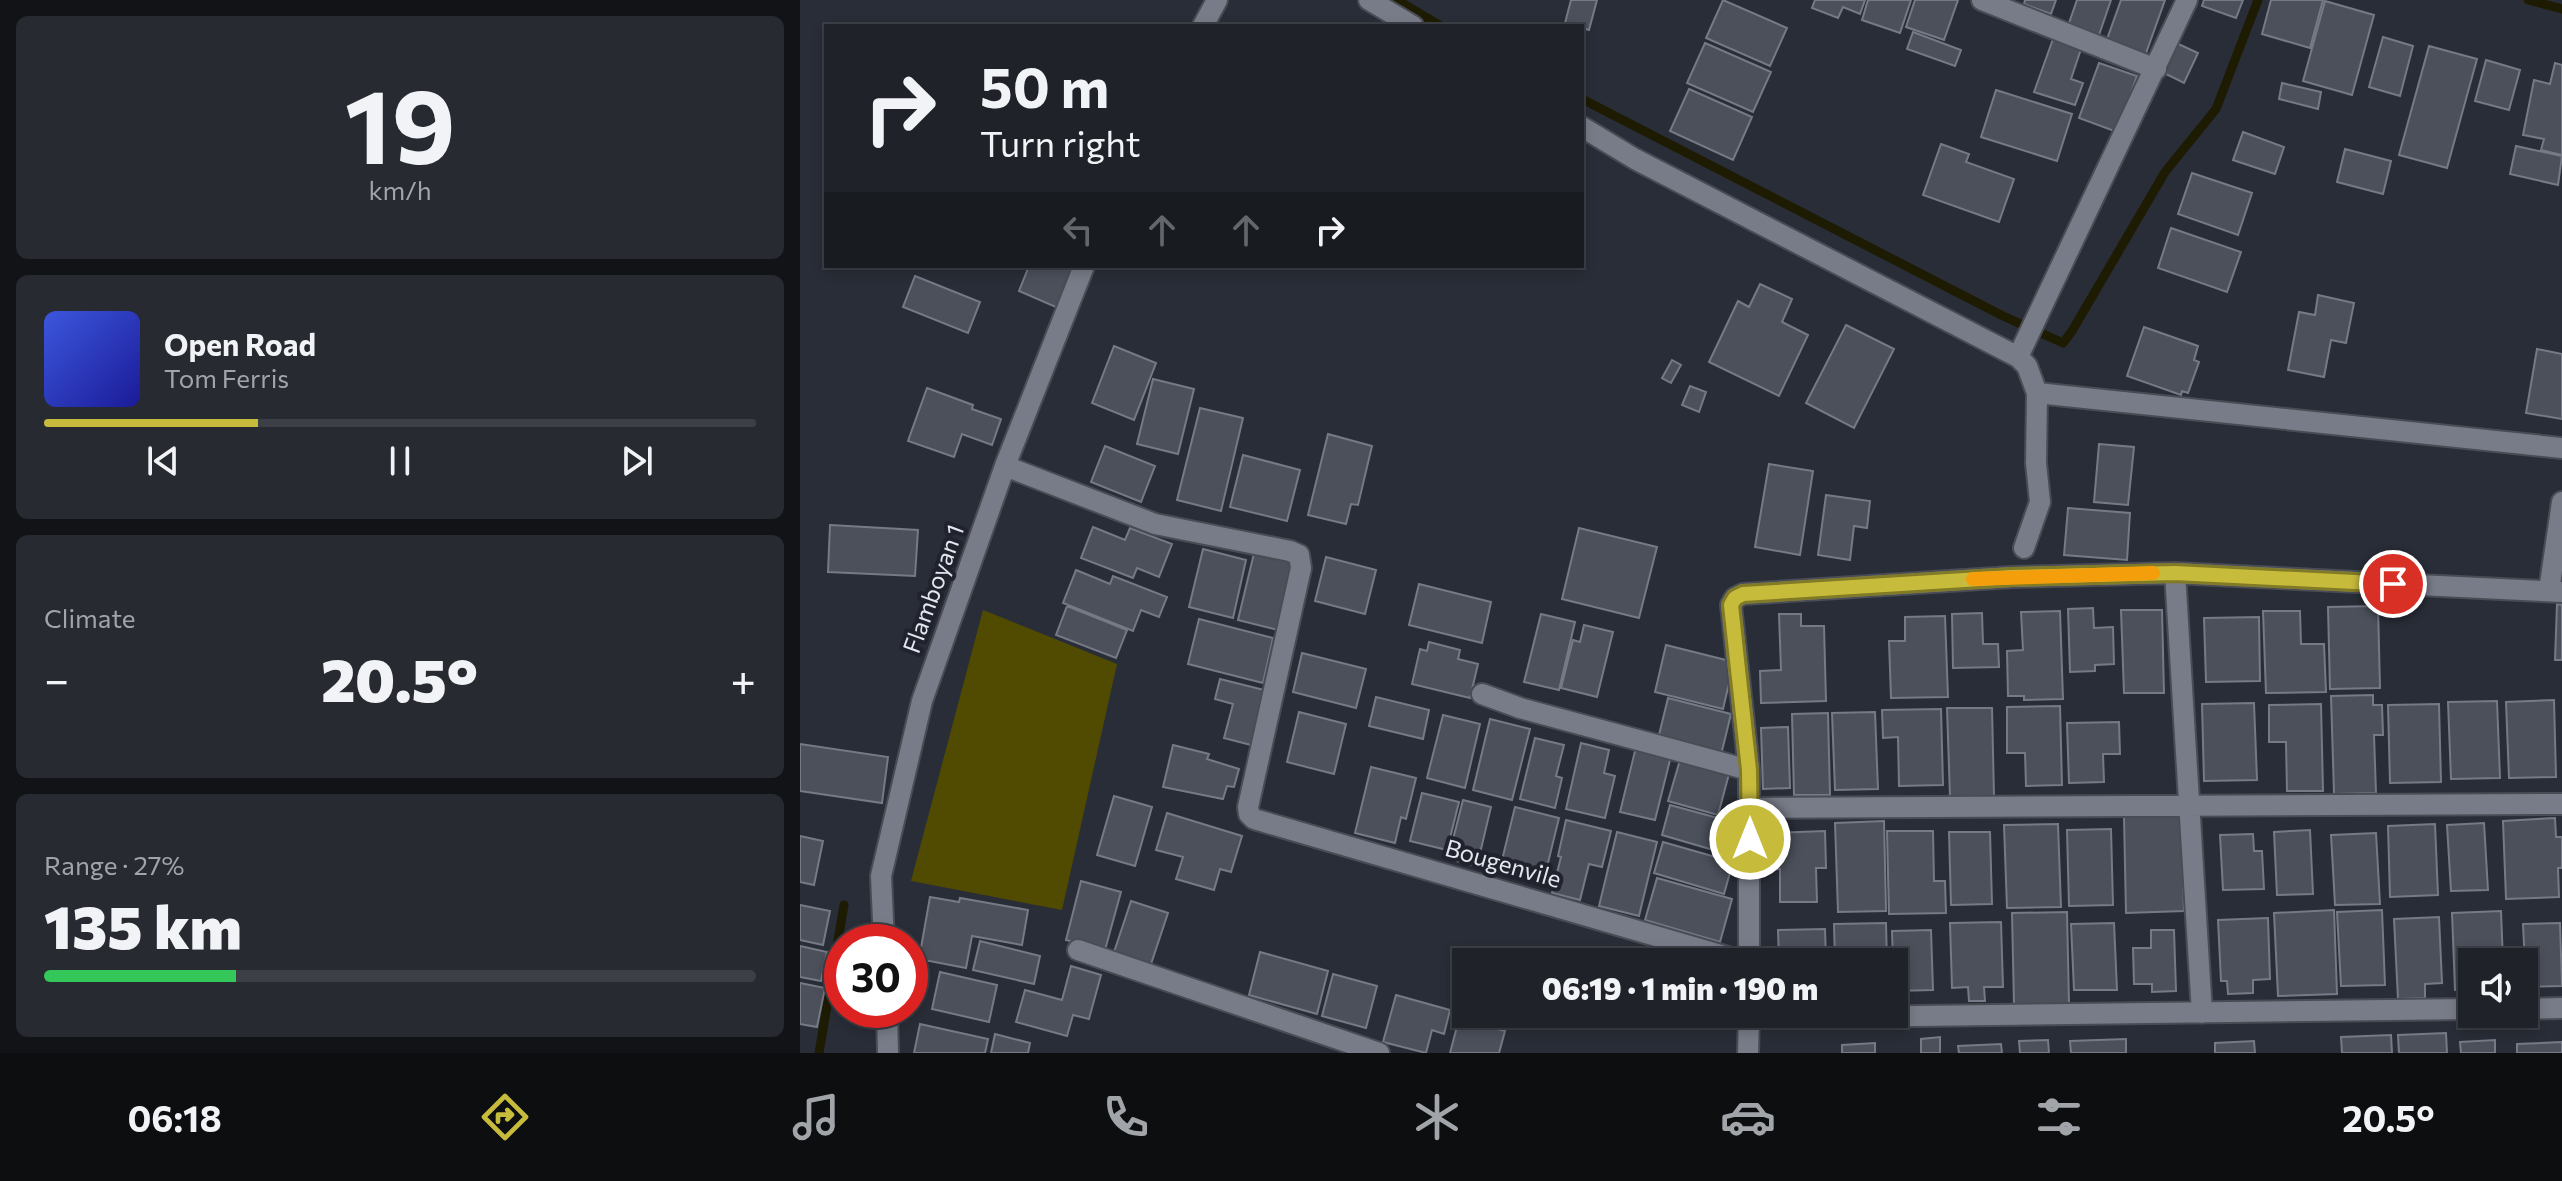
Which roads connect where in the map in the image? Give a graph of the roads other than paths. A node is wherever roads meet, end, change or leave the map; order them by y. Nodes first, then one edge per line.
1 (1217, 0) edge
2 (1369, 0) edge
3 (1982, 0) edge
4 (2187, 0) edge
5 (1204, 24) edge
6 (1410, 24) edge
7 (2156, 69) junction
8 (1584, 128) edge
9 (1083, 268) edge
10 (2022, 351) junction
11 (2037, 393) junction
12 (2562, 448) edge
13 (1005, 466) junction
14 (2562, 502) edge
15 (2024, 548) dead end
16 (2175, 573) junction
17 (2556, 592) edge
18 (1482, 694) dead end
19 (1749, 770) junction
20 (2562, 804) edge
21 (2188, 806) junction
22 (1750, 808) junction
23 (883, 924) edge
24 (1699, 948) edge
25 (1747, 948) edge
26 (1078, 950) dead end
27 (2562, 1008) edge
28 (2458, 1009) edge
29 (2538, 1009) edge
30 (2202, 1013) junction
31 (1908, 1015) edge
32 (887, 1028) edge
33 (1749, 1028) edge
34 (888, 1053) edge
35 (1379, 1053) edge
36 (1748, 1053) edge

1 - 5 street
2 - 6 street
3 - 7 street
4 - 7 street
7 - 10 street
8 - 10 street
9 - 13 street, Flamboyan 1
10 - 11 street
11 - 12 street
11 - 15 street
13 - 23 street, Flamboyan 1
13 - 24 street, Bougenvile
14 - 17 street
16 - 17 street
16 - 19 street, Bougenvile
16 - 21 street
18 - 19 street
19 - 22 street, Bougenvile
20 - 21 street
21 - 22 street
21 - 30 street
22 - 25 street, Bougenvile
26 - 35 street
27 - 29 street
28 - 30 street
30 - 31 street
32 - 34 street
33 - 36 street

